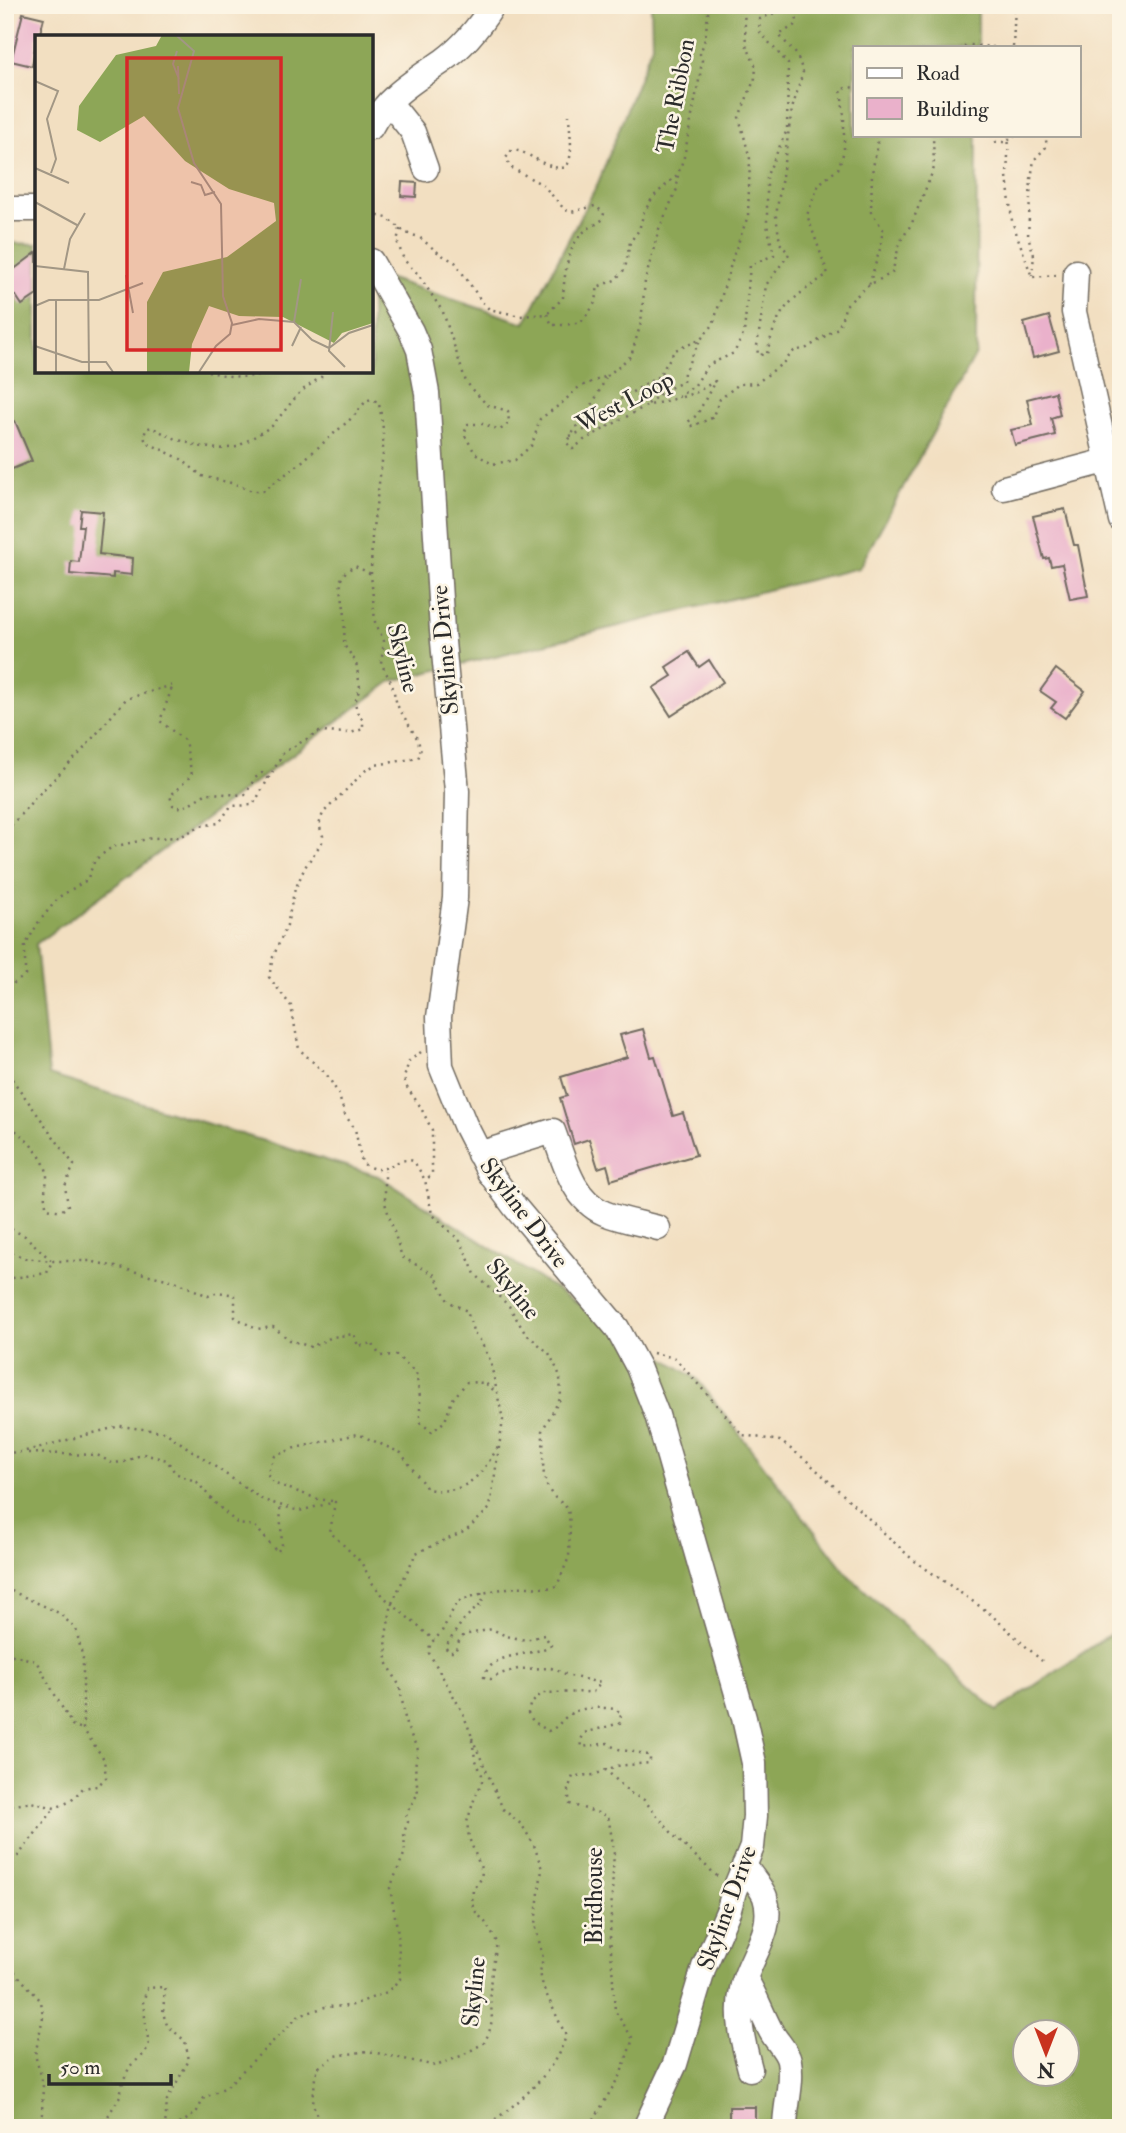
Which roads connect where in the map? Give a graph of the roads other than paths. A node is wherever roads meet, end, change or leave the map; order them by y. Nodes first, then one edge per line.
1 (493, 5) edge
2 (389, 102) junction
3 (373, 124) edge
4 (426, 169) dead end
5 (5, 209) edge
6 (35, 209) edge
7 (373, 264) edge
8 (1076, 272) road end
9 (1114, 459) edge
10 (1004, 488) dead end
11 (1121, 520) edge
12 (479, 1154) junction
13 (658, 1228) dead end
14 (744, 1866) junction
15 (745, 1978) junction
16 (750, 2069) dead end
17 (645, 2128) edge
18 (785, 2128) edge

1 - 2 street
2 - 3 street
2 - 4 street
5 - 6 street
7 - 12 street, Skyline Drive
8 - 9 street
9 - 10 street
9 - 11 street
12 - 13 street
12 - 14 street, Skyline Drive
14 - 15 street
14 - 17 street, Skyline Drive
15 - 16 street
15 - 18 street

